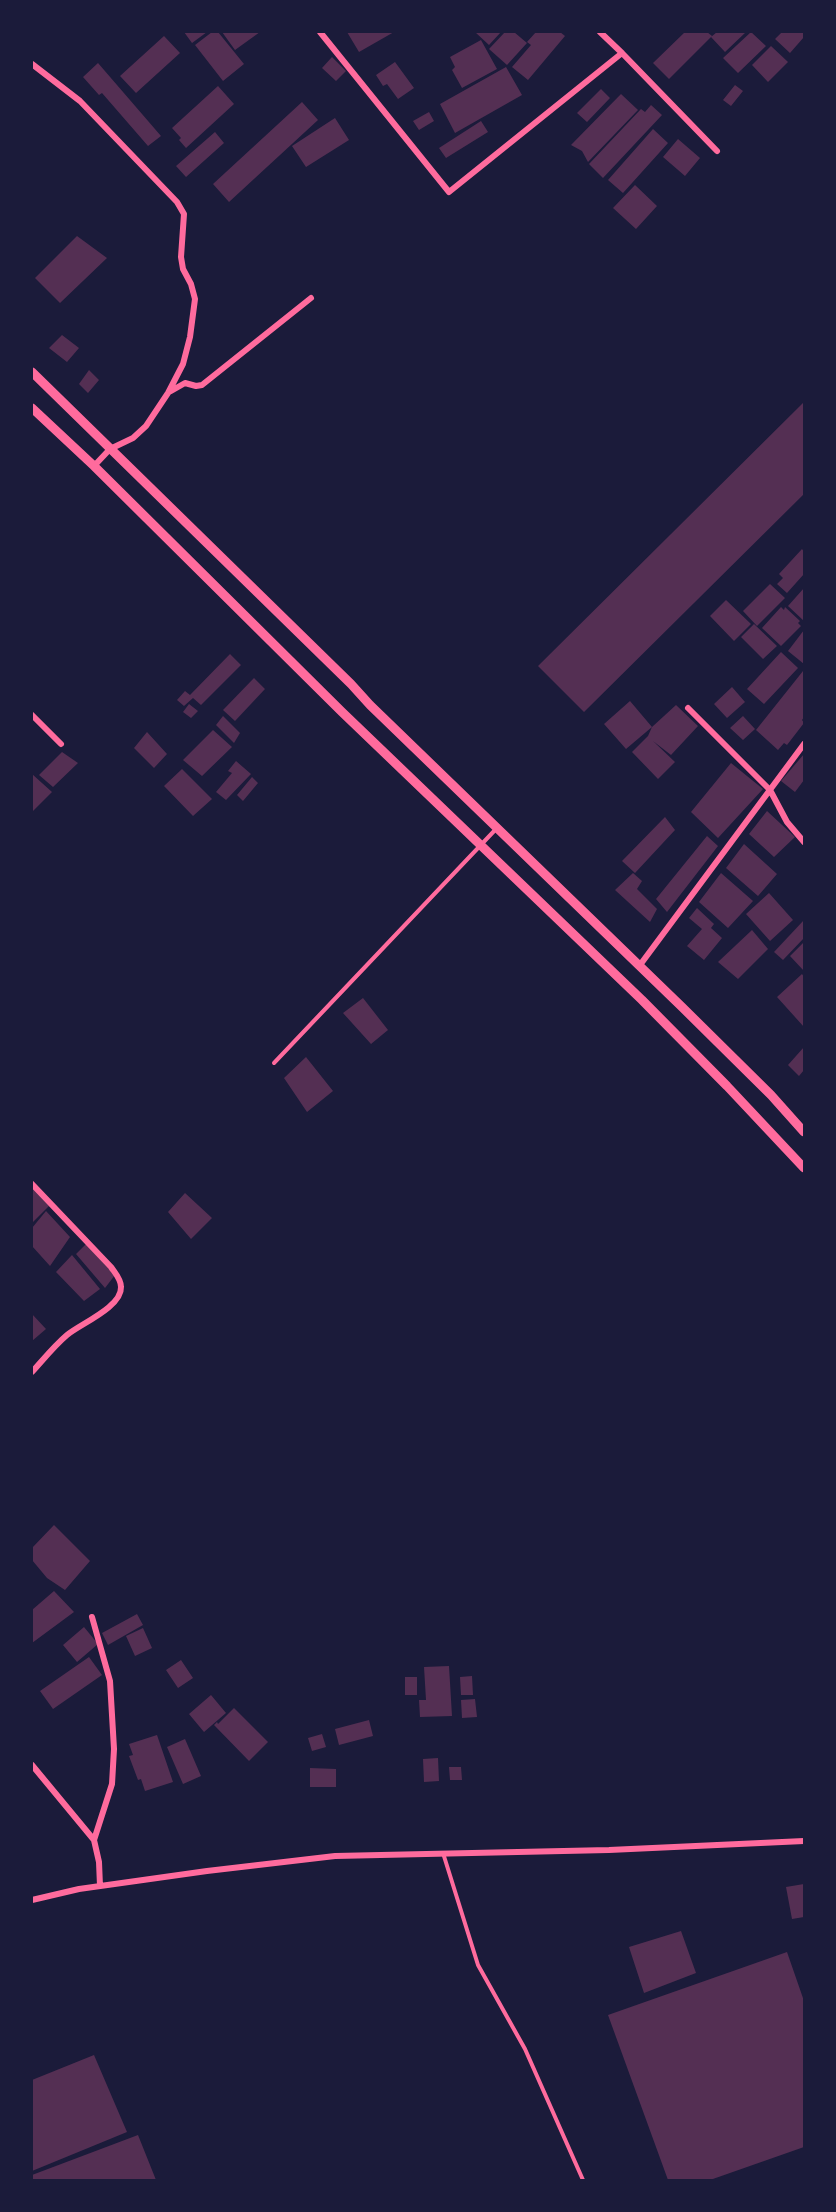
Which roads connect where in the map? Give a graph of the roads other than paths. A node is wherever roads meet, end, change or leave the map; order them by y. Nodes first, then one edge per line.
1 (320, 32) edge
2 (600, 32) edge
3 (622, 53) junction
4 (32, 64) edge
5 (717, 151) dead end
6 (311, 298) dead end
7 (32, 372) edge
8 (168, 393) junction
9 (32, 408) edge
10 (110, 449) junction
11 (94, 466) junction
12 (688, 708) dead end
13 (32, 715) edge
14 (61, 744) dead end
15 (804, 744) edge
16 (770, 790) junction
17 (497, 828) junction
18 (804, 842) edge
19 (480, 846) junction
20 (640, 965) junction
21 (274, 1063) dead end
22 (804, 1132) edge
23 (804, 1168) edge
24 (32, 1184) edge
25 (32, 1372) edge
26 (92, 1617) dead end
27 (32, 1765) edge
28 (94, 1840) junction
29 (804, 1841) edge
30 (443, 1852) junction
31 (100, 1886) junction
32 (32, 1900) edge
33 (583, 2181) edge

1 - 3 street
2 - 3 street
3 - 5 street
4 - 8 street
6 - 8 street
7 - 10 street
8 - 10 street
9 - 11 street
10 - 11 street
10 - 17 street
11 - 19 street
12 - 16 street
13 - 14 street
15 - 16 street
16 - 18 street
16 - 20 street
17 - 19 lane
17 - 20 street
19 - 21 lane
19 - 23 street
20 - 22 street
24 - 25 street
26 - 28 street
27 - 28 street
28 - 31 street
29 - 30 street
30 - 31 street
30 - 33 lane
31 - 32 street

